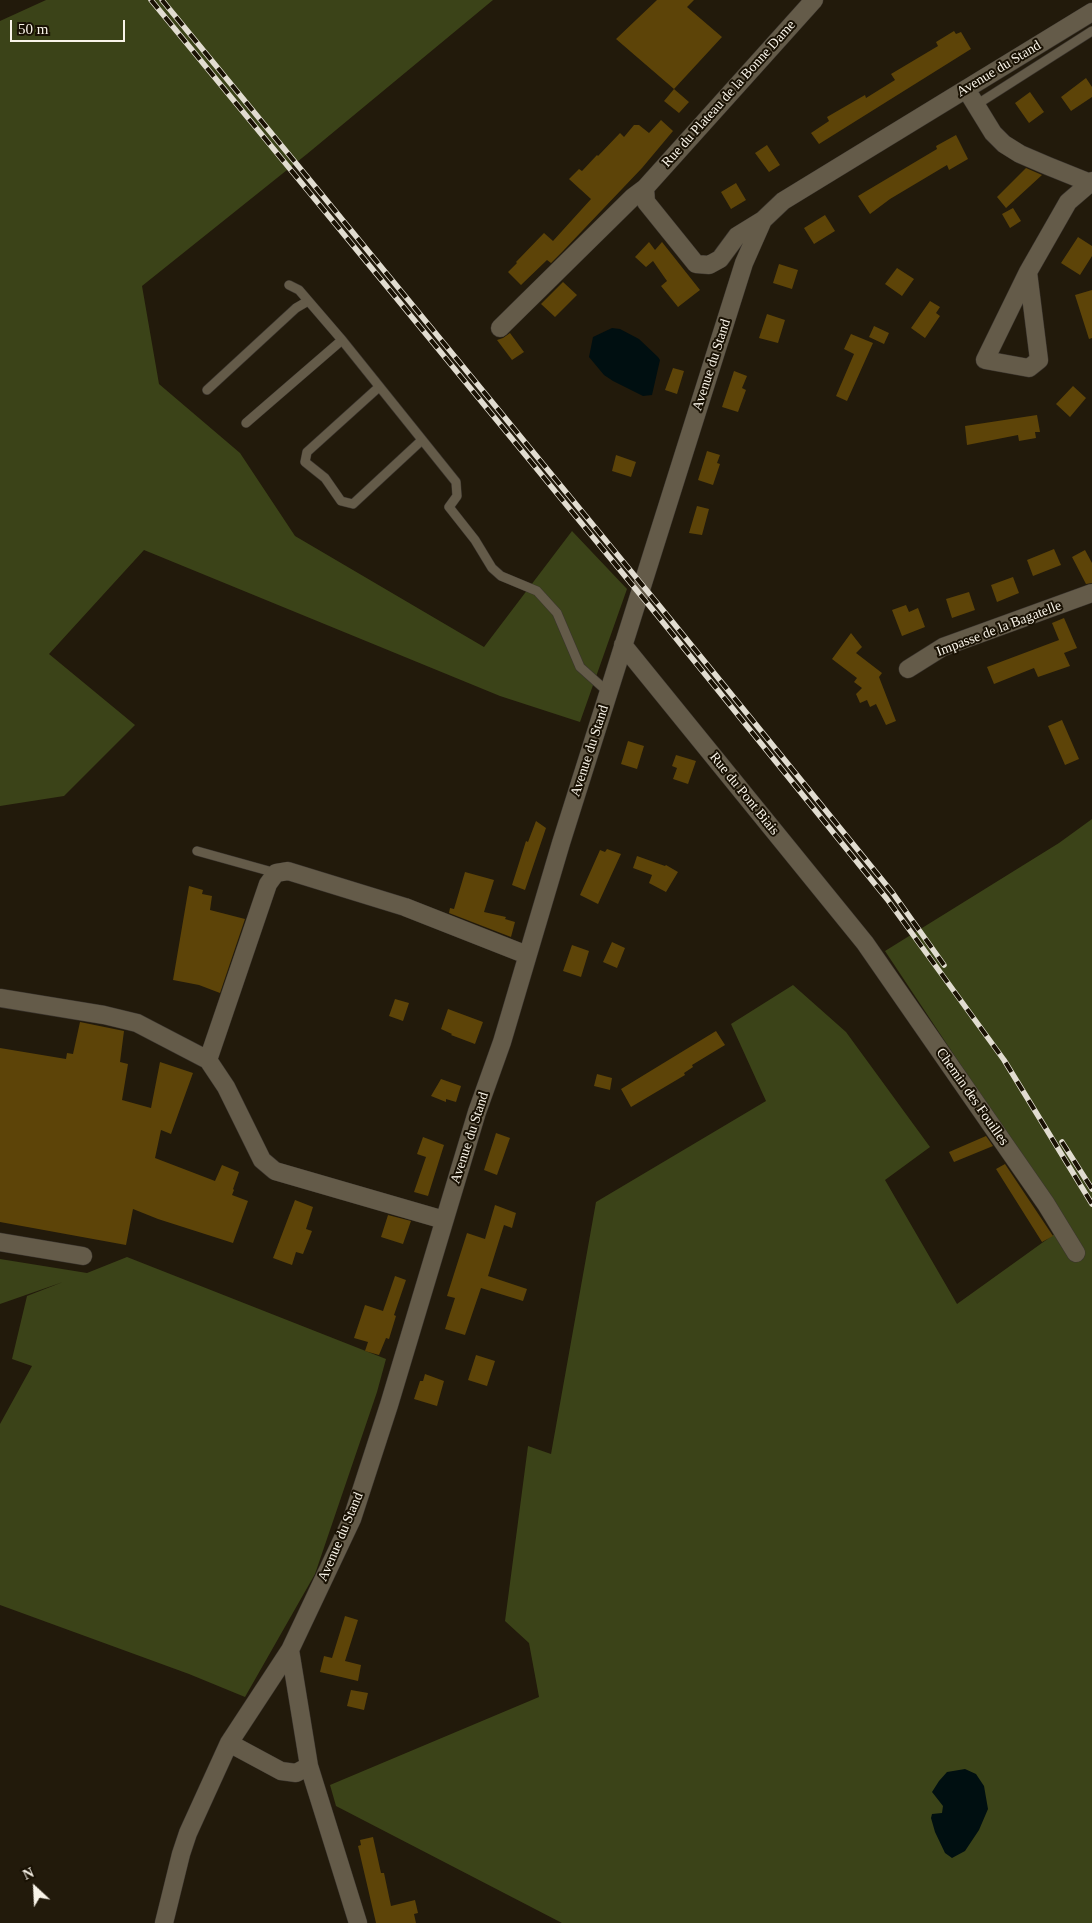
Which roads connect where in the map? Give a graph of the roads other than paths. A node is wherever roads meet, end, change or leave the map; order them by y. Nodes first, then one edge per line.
1 (814, 0) edge
2 (1092, 12) edge
3 (1092, 30) edge
4 (966, 89) junction
5 (976, 105) junction
6 (1091, 182) edge
7 (645, 188) junction
8 (763, 220) junction
9 (1028, 272) junction
10 (289, 285) dead end
11 (308, 301) junction
12 (500, 328) dead end
13 (342, 340) junction
14 (379, 387) junction
15 (207, 390) dead end
16 (246, 423) dead end
17 (422, 440) junction
18 (1092, 593) edge
19 (623, 646) junction
20 (908, 670) dead end
21 (609, 693) junction
22 (196, 851) dead end
23 (276, 873) junction
24 (865, 943) joint
25 (527, 955) junction
26 (0, 998) edge
27 (208, 1060) junction
28 (444, 1220) junction
29 (0, 1242) edge
30 (1076, 1253) dead end
31 (83, 1256) dead end
32 (290, 1650) junction
33 (229, 1743) junction
34 (308, 1766) junction
35 (164, 1923) edge
36 (358, 1923) edge

1 - 7 street, Rue du Plateau de la Bonne Dame
2 - 4 street, Avenue du Stand
3 - 5 lane
4 - 5 street
4 - 8 street, Avenue du Stand
5 - 6 street
6 - 9 street
7 - 8 street
7 - 12 street, Rue du Plateau de la Bonne Dame
8 - 19 street, Avenue du Stand
9 - 9 street
10 - 11 lane
11 - 13 lane
11 - 15 lane
13 - 14 lane
13 - 16 lane
14 - 17 lane
14 - 17 lane
17 - 21 lane
18 - 20 street, Impasse de la Bagatelle
19 - 21 street, Avenue du Stand
19 - 24 street, Rue du Pont Biais
21 - 25 street, Avenue du Stand
22 - 23 lane
23 - 25 street
23 - 27 street
24 - 30 street, Chemin des Fouilles
25 - 28 street, Avenue du Stand
26 - 27 street
27 - 28 street
28 - 32 street, Avenue du Stand
29 - 31 street
32 - 33 street, Avenue du Stand
32 - 34 street
33 - 34 street
33 - 35 street, Avenue du Stand
34 - 36 street

